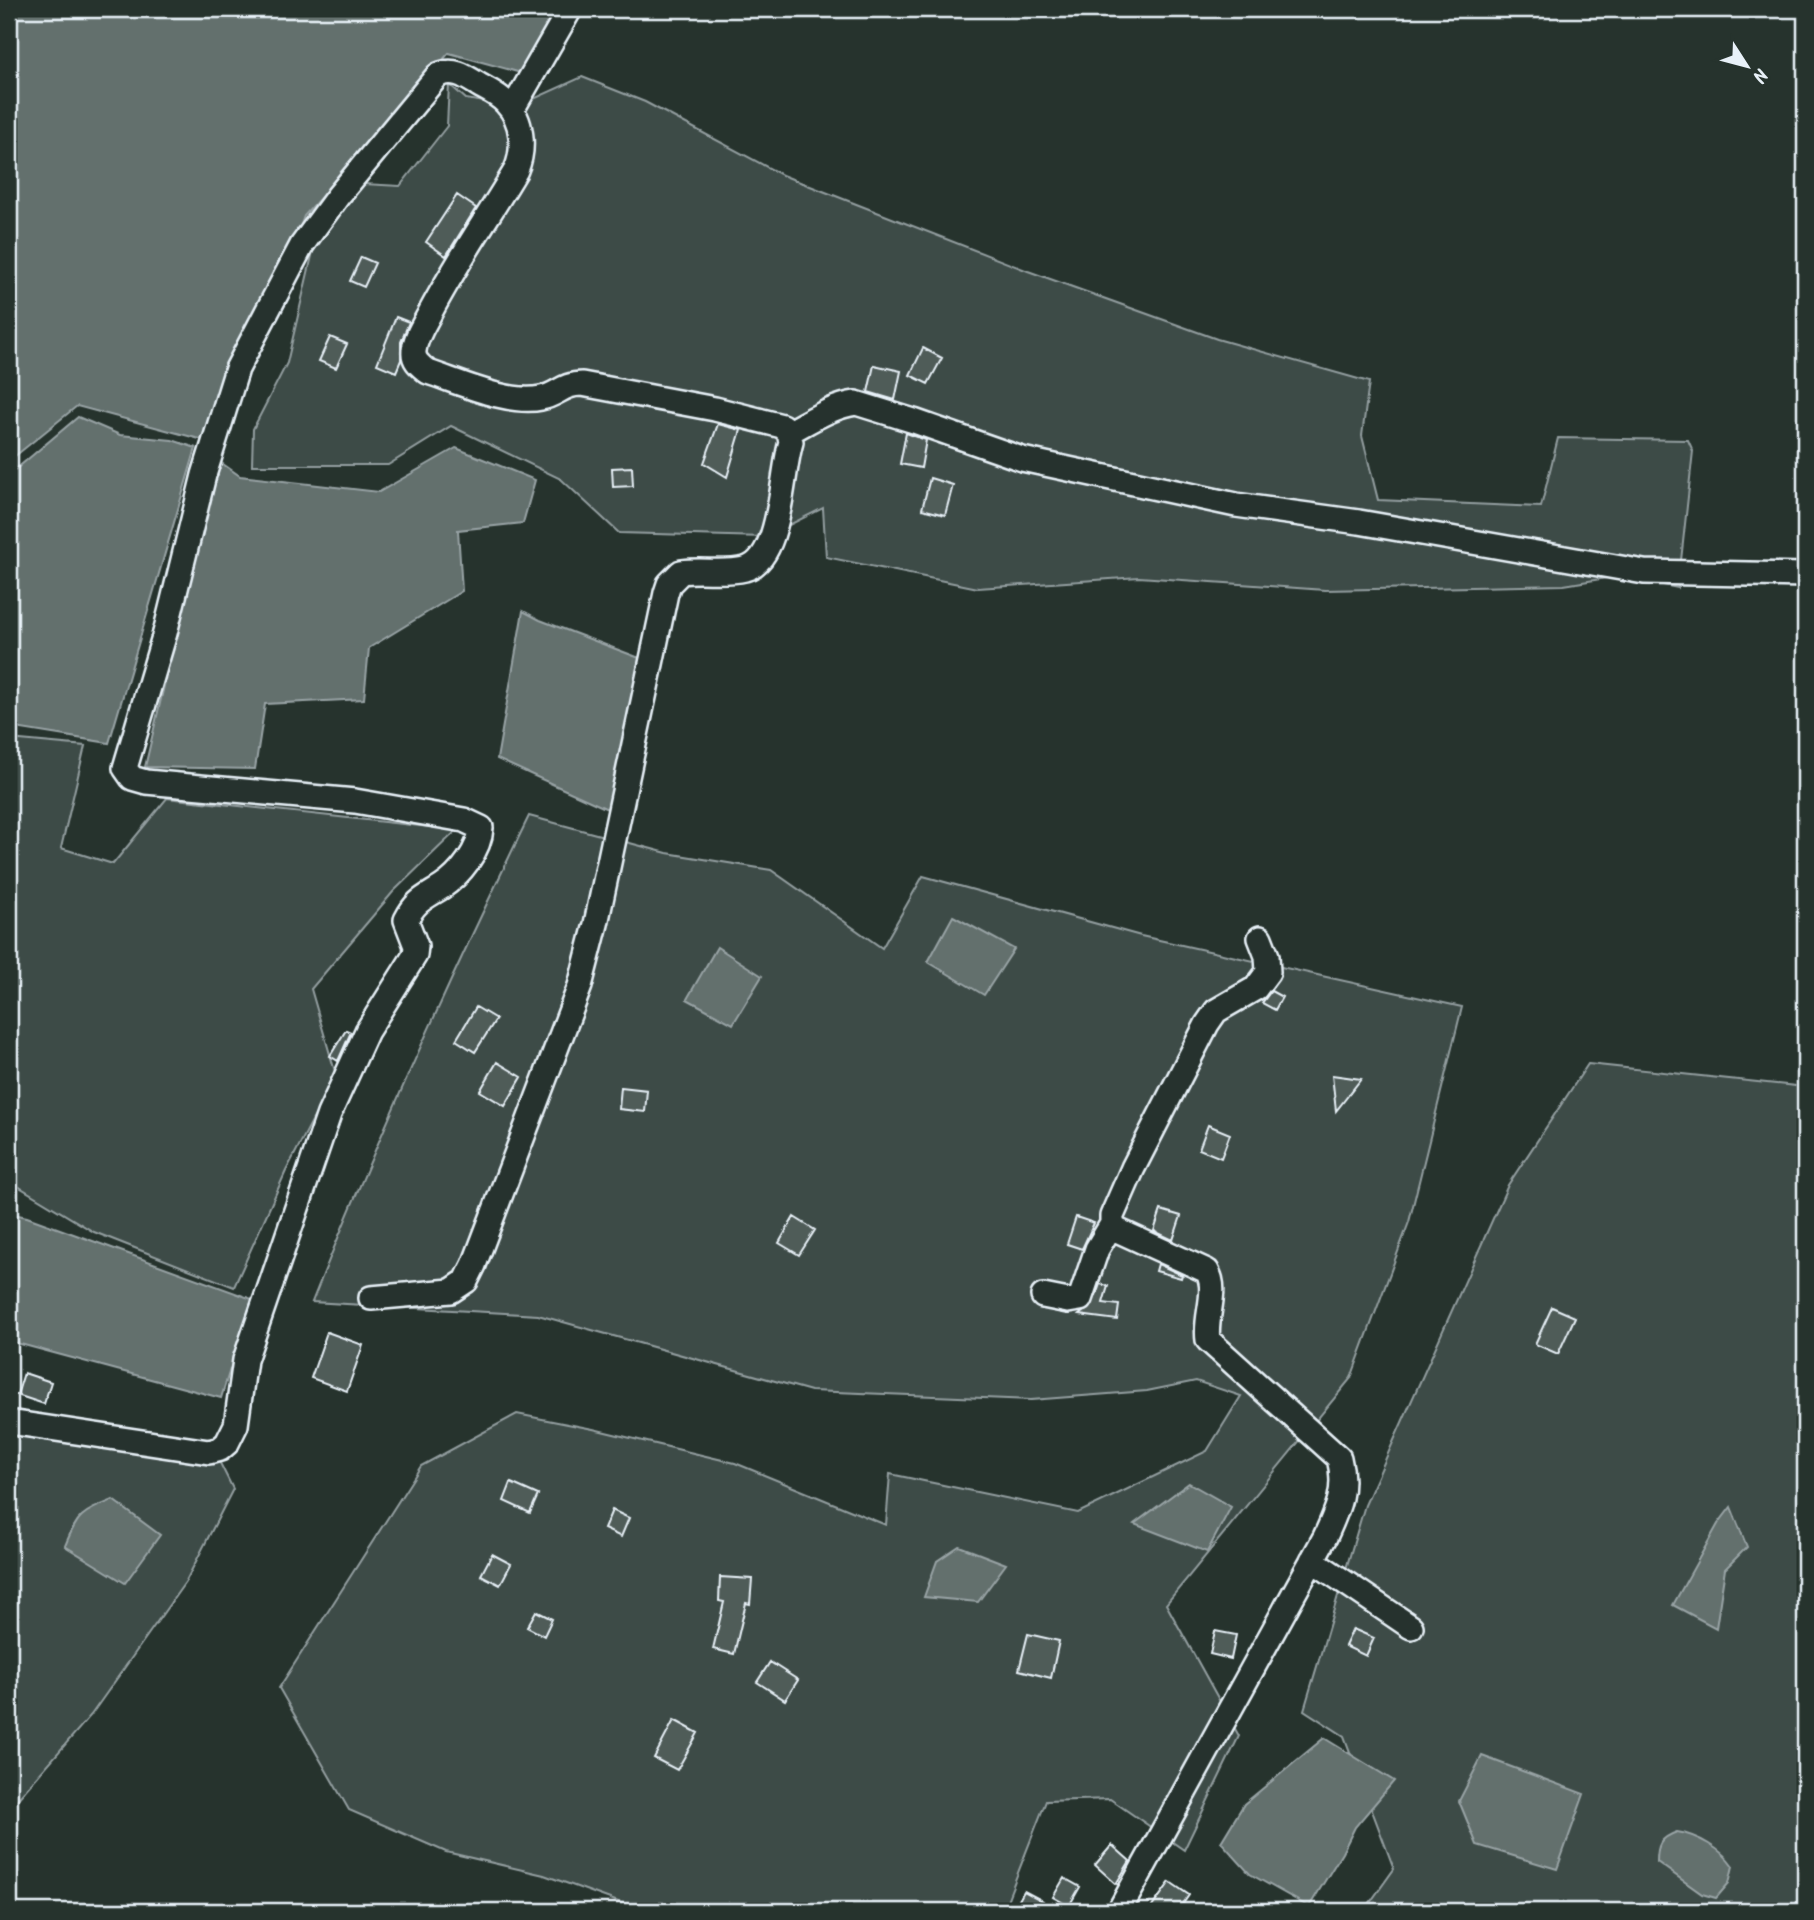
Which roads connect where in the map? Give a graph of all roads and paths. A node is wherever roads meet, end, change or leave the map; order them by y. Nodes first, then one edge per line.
1 (570, 9) edge
2 (512, 110) junction
3 (789, 432) junction
4 (1805, 575) edge
5 (1260, 938) dead end
6 (1112, 1224) junction
7 (1043, 1296) dead end
8 (371, 1298) dead end
9 (9, 1422) edge
10 (1312, 1560) junction
11 (1411, 1627) dead end
12 (1119, 1911) edge

1 - 2 street
2 - 3 street
2 - 9 street
3 - 4 street
3 - 8 street
5 - 6 street
6 - 7 street
6 - 10 street
10 - 11 street
10 - 12 street

